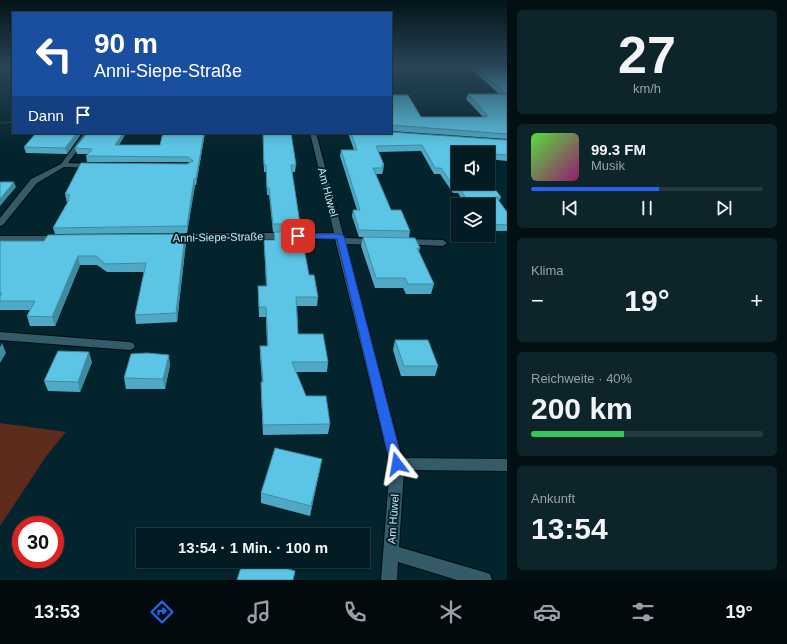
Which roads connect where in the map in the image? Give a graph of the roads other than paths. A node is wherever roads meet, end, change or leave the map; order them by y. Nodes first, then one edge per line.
1 (86, 134) edge
2 (313, 134) edge
3 (63, 165) junction
4 (103, 166) edge
5 (0, 223) edge
6 (64, 238) edge
7 (160, 238) edge
8 (0, 239) edge
9 (341, 239) junction
10 (444, 243) dead end
11 (0, 336) edge
12 (129, 346) dead end
13 (397, 464) junction
14 (507, 465) edge
15 (391, 552) junction
16 (389, 580) edge
17 (484, 580) edge

1 - 3 street
2 - 9 street, Am Hüwel
3 - 4 street
3 - 5 street
6 - 8 street
7 - 9 street, Anni-Siepe-Straße
9 - 10 street, Anni-Siepe-Straße
9 - 13 street, Am Hüwel
11 - 12 street
13 - 14 street
13 - 15 street, Am Hüwel
15 - 16 street, Am Hüwel
15 - 17 street

